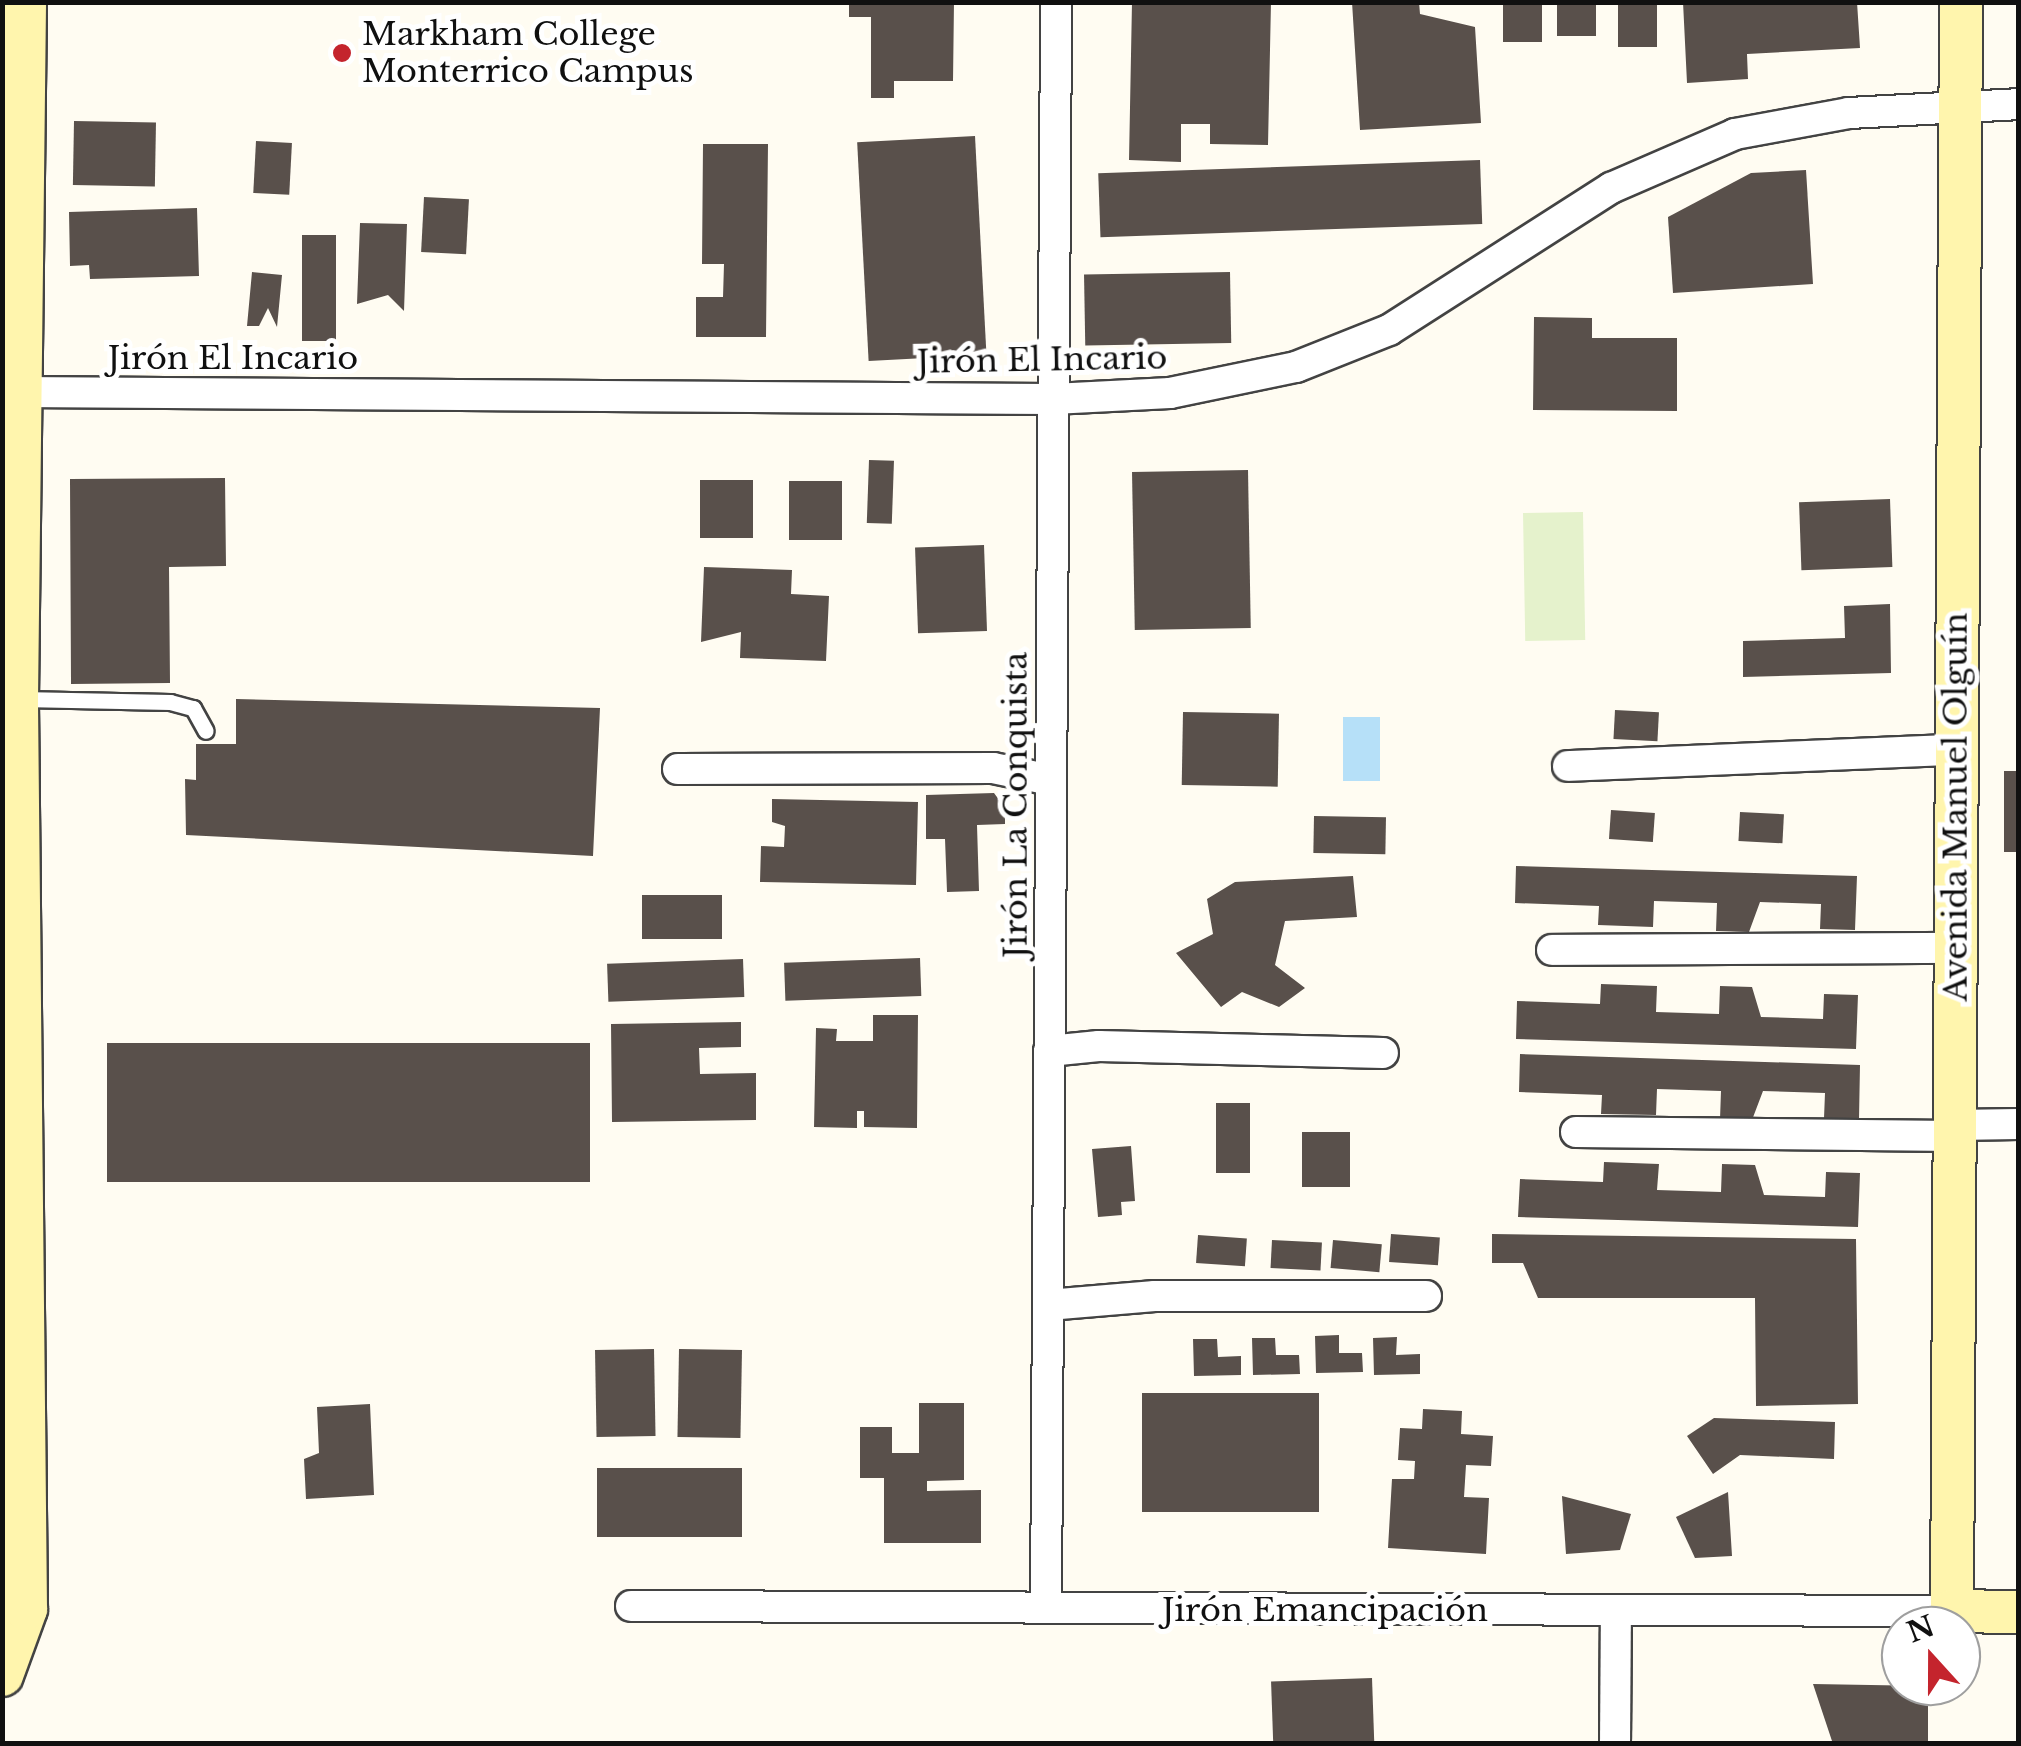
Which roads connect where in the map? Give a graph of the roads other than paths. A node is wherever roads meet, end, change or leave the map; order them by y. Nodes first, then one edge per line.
1 (25, 2) edge
2 (1056, 2) edge
3 (1960, 2) edge
4 (1960, 103) junction
5 (2018, 104) edge
6 (11, 395) edge
7 (1052, 400) junction
8 (17, 699) junction
9 (206, 731) dead end
10 (1957, 750) junction
11 (1568, 766) dead end
12 (678, 769) dead end
13 (1051, 780) junction
14 (1956, 948) junction
15 (1552, 950) dead end
16 (1049, 1051) junction
17 (1383, 1054) dead end
18 (2018, 1124) edge
19 (1955, 1131) junction
20 (1576, 1132) dead end
21 (1426, 1296) dead end
22 (1048, 1306) junction
23 (631, 1606) dead end
24 (1952, 1606) edge
25 (1046, 1608) junction
26 (1616, 1611) junction
27 (1881, 1611) edge
28 (1981, 1611) edge
29 (2018, 1612) edge
30 (2, 1675) edge
31 (1615, 1744) edge

1 - 6 street
2 - 7 street, Jirón La Conquista
3 - 4 street, Avenida Manuel Olguín
4 - 5 street, Jirón El Incario
4 - 7 street, Jirón El Incario
4 - 10 street, Avenida Manuel Olguín
6 - 7 street, Jirón El Incario
6 - 8 street
7 - 13 street, Jirón La Conquista
8 - 9 lane
8 - 30 street
10 - 11 street
10 - 14 street, Avenida Manuel Olguín
12 - 13 street
13 - 16 street, Jirón La Conquista
14 - 15 street
14 - 19 street, Avenida Manuel Olguín
16 - 17 street
16 - 22 street, Jirón La Conquista
18 - 19 street
19 - 20 street
19 - 24 street, Avenida Manuel Olguín
21 - 22 street
22 - 25 street, Jirón La Conquista
23 - 25 street, Jirón Emancipación
25 - 26 street, Jirón Emancipación
26 - 27 street, Jirón Emancipación
26 - 31 street
28 - 29 street, Jirón Emancipación

